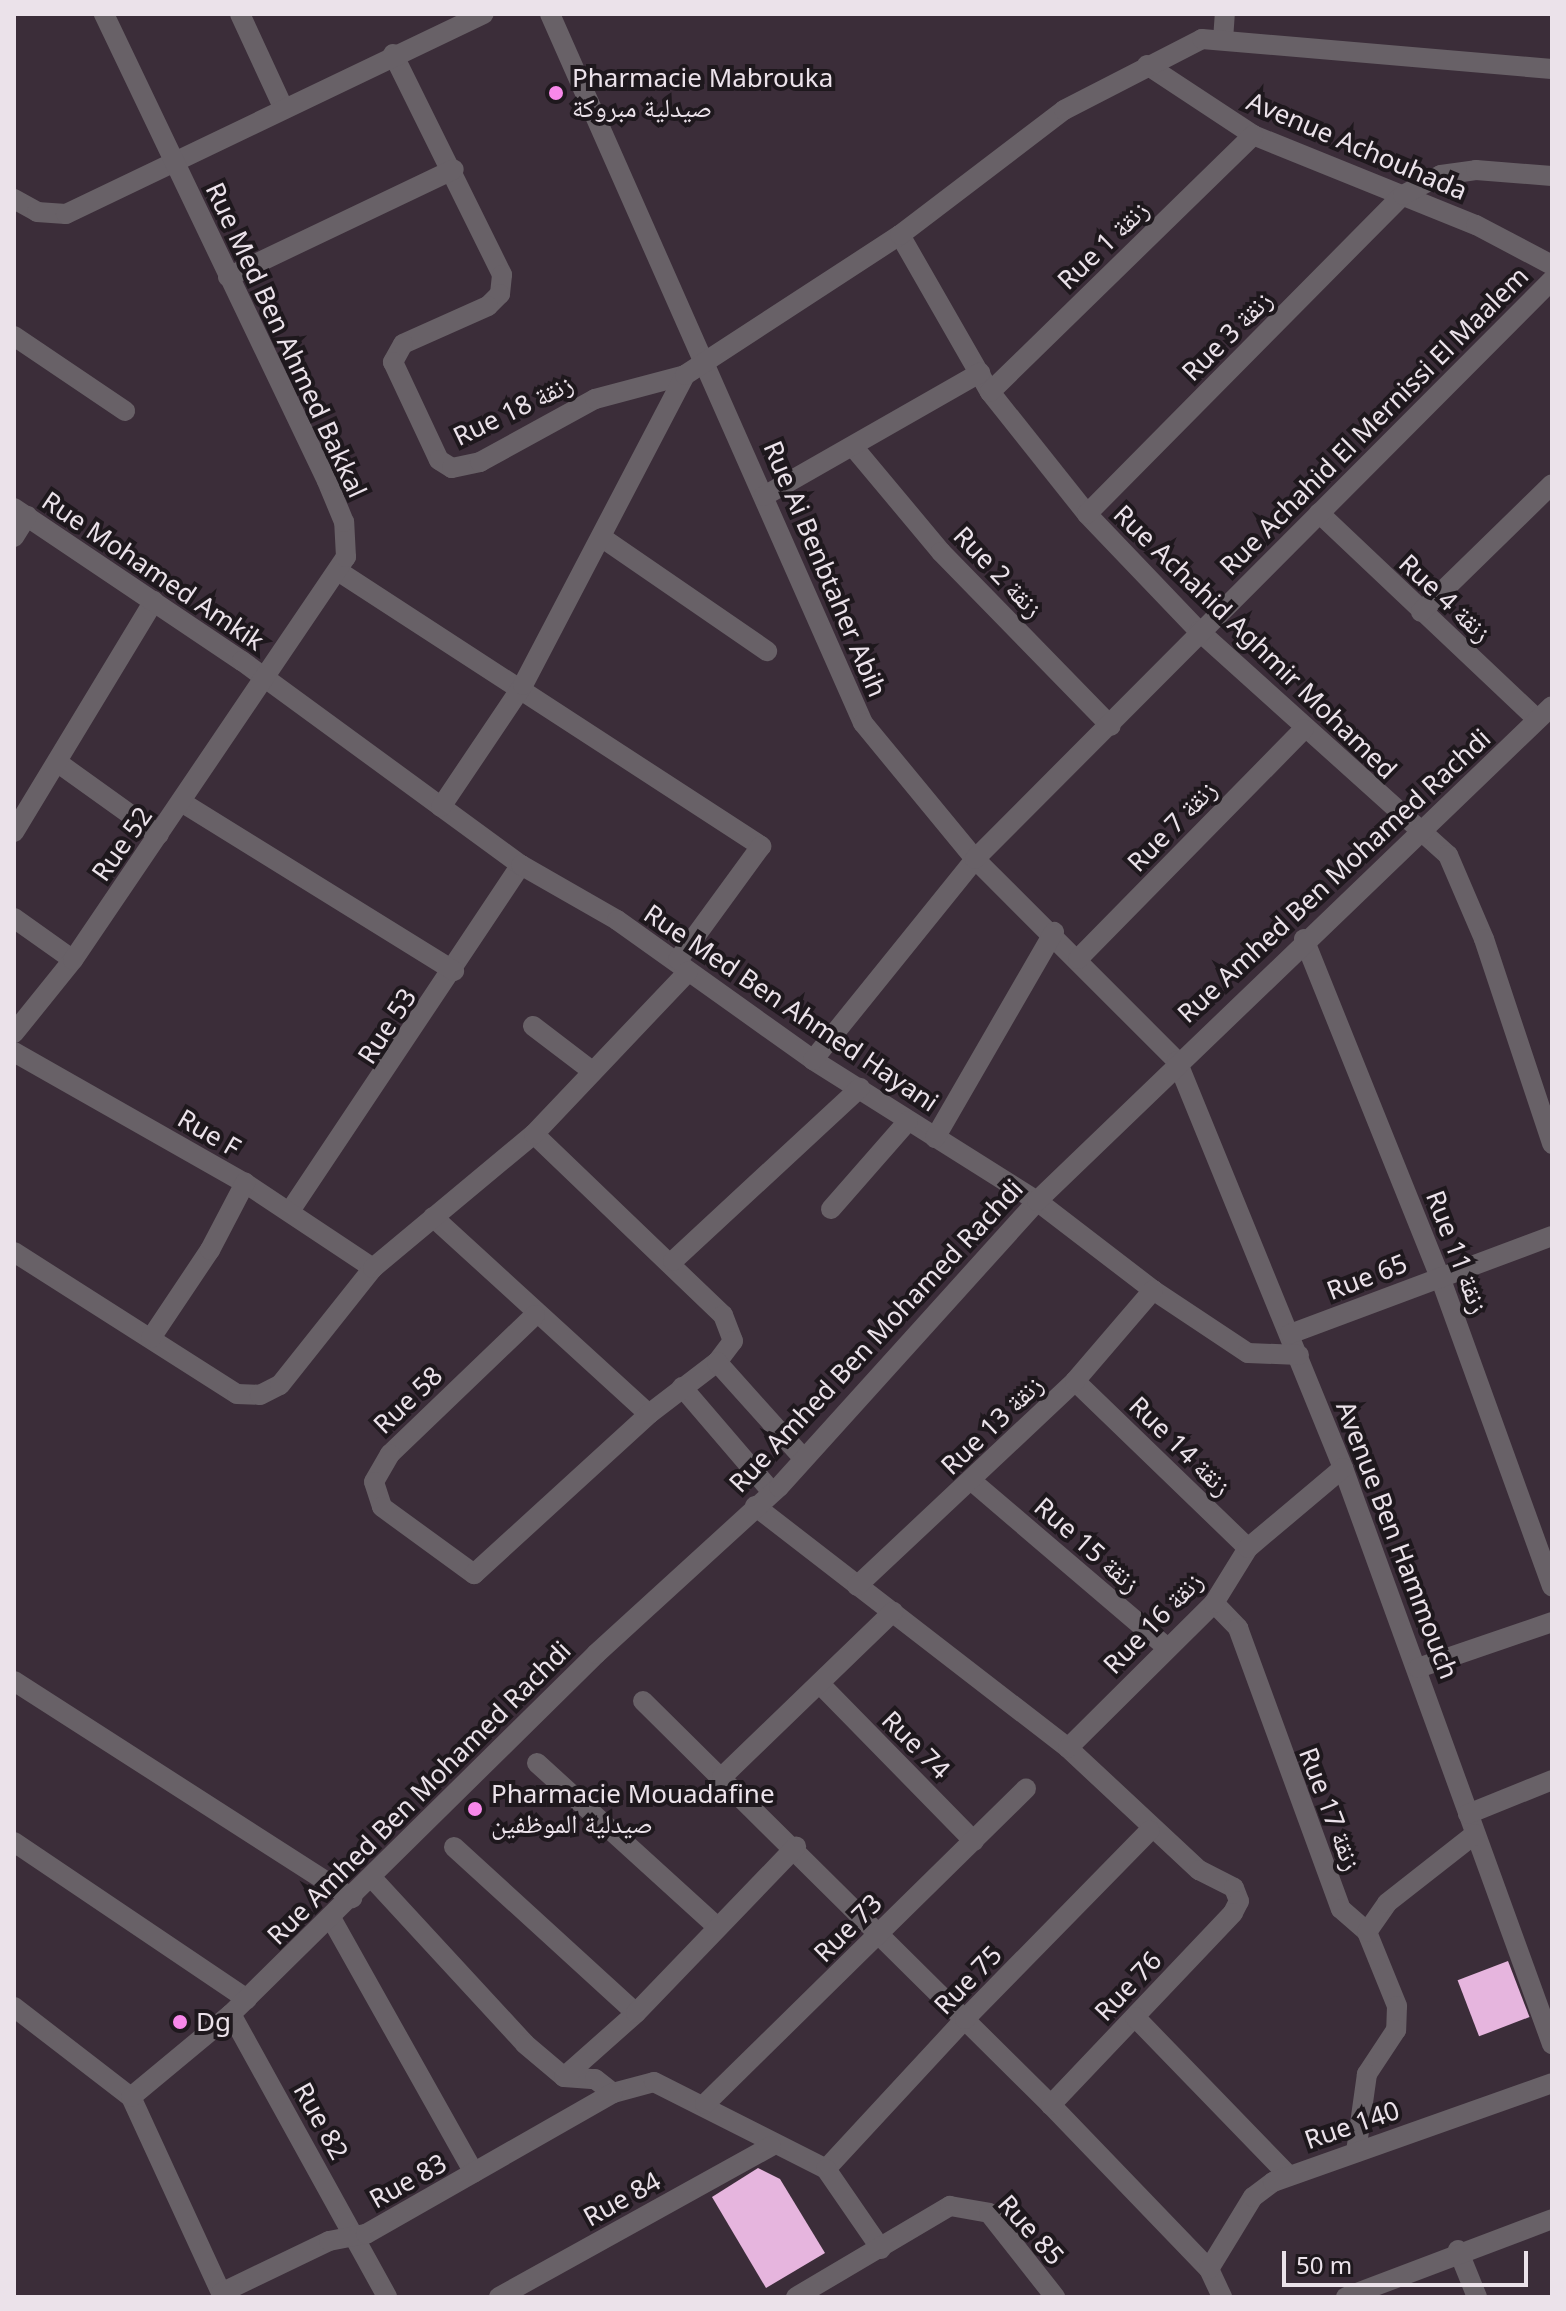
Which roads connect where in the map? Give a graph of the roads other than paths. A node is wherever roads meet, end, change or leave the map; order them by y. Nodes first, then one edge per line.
1 (104, 14) edge
2 (240, 14) edge
3 (484, 14) edge
4 (550, 14) edge
5 (1225, 14) edge
6 (1223, 40) junction
7 (393, 54) junction
8 (1147, 65) junction
9 (1552, 69) edge
10 (283, 107) junction
11 (1253, 135) junction
12 (172, 161) junction
13 (454, 169) junction
14 (1552, 176) edge
15 (1403, 195) junction
16 (14, 199) edge
17 (900, 235) junction
18 (1552, 265) edge
19 (228, 277) junction
20 (1552, 280) edge
21 (14, 336) edge
22 (705, 358) junction
23 (685, 375) junction
24 (985, 382) junction
25 (125, 411) dead end
26 (855, 449) junction
27 (1552, 484) edge
28 (764, 496) junction
29 (20, 512) edge
30 (1319, 513) junction
31 (1087, 514) junction
32 (14, 537) edge
33 (604, 539) junction
34 (338, 571) junction
35 (154, 601) junction
36 (1421, 612) junction
37 (1199, 631) junction
38 (767, 651) dead end
39 (262, 678) junction
40 (523, 685) junction
41 (1544, 712) edge
42 (1111, 726) junction
43 (1304, 729) junction
44 (57, 762) junction
45 (183, 803) junction
46 (441, 807) junction
47 (14, 832) edge
48 (159, 835) junction
49 (1423, 835) junction
50 (975, 859) junction
51 (521, 865) junction
52 (14, 918) edge
53 (1054, 932) junction
54 (1304, 939) junction
55 (1078, 959) junction
56 (73, 960) junction
57 (683, 966) junction
58 (454, 971) junction
59 (533, 1026) dead end
60 (14, 1033) edge
61 (14, 1052) edge
62 (813, 1060) junction
63 (1177, 1061) junction
64 (592, 1071) junction
65 (860, 1088) junction
66 (908, 1121) junction
67 (534, 1134) junction
68 (935, 1138) junction
69 (1552, 1144) edge
70 (245, 1183) junction
71 (1037, 1201) junction
72 (831, 1209) dead end
73 (290, 1211) junction
74 (433, 1217) junction
75 (1552, 1236) edge
76 (14, 1252) edge
77 (673, 1261) junction
78 (373, 1268) junction
79 (1440, 1277) junction
80 (1153, 1290) junction
81 (535, 1315) junction
82 (1290, 1334) junction
83 (151, 1338) junction
84 (1299, 1355) junction
85 (717, 1362) junction
86 (1075, 1381) junction
87 (682, 1387) junction
88 (649, 1414) junction
89 (804, 1459) junction
90 (1343, 1468) junction
91 (973, 1482) junction
92 (771, 1491) junction
93 (755, 1506) junction
94 (1248, 1548) junction
95 (857, 1586) junction
96 (1552, 1586) edge
97 (1214, 1603) junction
98 (893, 1612) junction
99 (1552, 1622) edge
100 (1166, 1647) junction
101 (1418, 1668) junction
102 (14, 1681) edge
103 (820, 1684) junction
104 (643, 1701) dead end
105 (1068, 1748) junction
106 (537, 1763) dead end
107 (722, 1777) junction
108 (1552, 1780) edge
109 (1026, 1789) dead end
110 (1471, 1824) junction
111 (1150, 1830) junction
112 (974, 1841) junction
113 (14, 1842) edge
114 (454, 1847) dead end
115 (796, 1847) junction
116 (373, 1879) junction
117 (352, 1898) junction
118 (331, 1918) junction
119 (717, 1927) junction
120 (1367, 1932) junction
121 (878, 1934) junction
122 (247, 1999) junction
123 (14, 2007) edge
124 (636, 2013) junction
125 (231, 2014) junction
126 (1135, 2017) junction
127 (965, 2019) junction
128 (1552, 2044) edge
129 (564, 2077) junction
130 (1552, 2083) edge
131 (613, 2093) junction
132 (131, 2097) junction
133 (705, 2104) junction
134 (1051, 2105) junction
135 (771, 2146) junction
136 (1356, 2152) junction
137 (826, 2169) junction
138 (474, 2173) junction
139 (1288, 2175) junction
140 (1552, 2219) edge
141 (356, 2236) junction
142 (881, 2249) junction
143 (1458, 2250) junction
144 (1209, 2269) junction
145 (222, 2295) edge
146 (387, 2297) edge
147 (499, 2297) edge
148 (796, 2297) edge
149 (1055, 2297) edge
150 (1222, 2297) edge
151 (1346, 2297) edge
152 (1477, 2297) edge

1 - 12 street, Rue Med Ben Ahmed Bakkal
2 - 10 street
3 - 7 street
4 - 22 street, Rue Ai Benbtaher Abih
5 - 6 street
6 - 8 street
6 - 9 street
7 - 10 street
7 - 13 street, Rue 18 زنقة
8 - 11 street, Avenue Achouhada
8 - 17 street
10 - 12 street
11 - 15 street, Avenue Achouhada
11 - 24 street, Rue 1 زنقة
12 - 16 street
12 - 19 street, Rue Med Ben Ahmed Bakkal
13 - 19 street
13 - 23 street, Rue 18 زنقة
14 - 15 street, Rue 3 زنقة
15 - 18 street, Avenue Achouhada
15 - 31 street, Rue 3 زنقة
17 - 22 street
17 - 24 street, Rue Achahid Aghmir Mohamed
19 - 34 street, Rue Med Ben Ahmed Bakkal
20 - 30 street, Rue Achahid El Mernissi El Maalem
21 - 25 street
22 - 23 street
22 - 28 street, Rue Ai Benbtaher Abih
23 - 33 street
24 - 26 street, Rue 1 زنقة
24 - 31 street, Rue Achahid Aghmir Mohamed
26 - 28 street, Rue 1 زنقة
26 - 42 street, Rue 2 زنقة
27 - 36 street
28 - 50 street, Rue Ai Benbtaher Abih
29 - 32 street
29 - 35 street, Rue Mohamed Amkik
30 - 36 street, Rue 4 زنقة
30 - 37 street, Rue Achahid El Mernissi El Maalem
31 - 37 street, Rue Achahid Aghmir Mohamed
33 - 38 street
33 - 40 street
34 - 39 street, Rue Med Ben Ahmed Bakkal
34 - 40 street
35 - 39 street, Rue Mohamed Amkik
35 - 44 street
36 - 41 street, Rue 4 زنقة
37 - 42 street, Rue Achahid El Mernissi El Maalem
37 - 43 street, Rue Achahid Aghmir Mohamed
39 - 45 street, Rue 52
39 - 46 street, Rue Med Ben Ahmed Hayani
40 - 46 street
40 - 57 street
41 - 49 street, Rue Amhed Ben Mohamed Rachdi
42 - 50 street, Rue Achahid El Mernissi El Maalem
43 - 49 street, Rue Achahid Aghmir Mohamed
43 - 55 street, Rue 7 زنقة
44 - 47 street
44 - 48 street
45 - 48 street, Rue 52
45 - 58 street
46 - 51 street, Rue Med Ben Ahmed Hayani
48 - 56 street, Rue 52
49 - 54 street, Rue Amhed Ben Mohamed Rachdi
49 - 69 street, Rue Achahid Aghmir Mohamed
50 - 53 street, Rue Ai Benbtaher Abih
50 - 62 street, Rue Achahid El Mernissi El Maalem
51 - 57 street, Rue Med Ben Ahmed Hayani
51 - 58 street, Rue 53
52 - 56 street
53 - 55 street, Rue Ai Benbtaher Abih
53 - 68 street
54 - 63 street, Rue Amhed Ben Mohamed Rachdi
54 - 79 street, Rue 11 زنقة
55 - 63 street, Rue Ai Benbtaher Abih
56 - 60 street, Rue 52
57 - 62 street, Rue Med Ben Ahmed Hayani
57 - 64 street
58 - 73 street, Rue 53
59 - 64 street
61 - 70 street, Rue F
62 - 65 street, Rue Med Ben Ahmed Hayani
63 - 71 street, Rue Amhed Ben Mohamed Rachdi
63 - 82 street, Avenue Ben Hammouch
64 - 67 street
65 - 66 street, Rue Med Ben Ahmed Hayani
65 - 77 street
66 - 68 street, Rue Med Ben Ahmed Hayani
66 - 72 street
67 - 74 street
67 - 77 street
68 - 71 street, Rue Med Ben Ahmed Hayani
70 - 73 street, Rue F
70 - 83 street
71 - 80 street, Rue Med Ben Ahmed Hayani
71 - 89 street, Rue Amhed Ben Mohamed Rachdi
73 - 78 street, Rue F
74 - 78 street
74 - 81 street
75 - 79 street, Rue 65
76 - 83 street
77 - 85 street
78 - 83 street
79 - 82 street, Rue 65
79 - 96 street, Rue 11 زنقة
80 - 84 street, Rue Med Ben Ahmed Hayani
80 - 86 street, Rue 13 زنقة
81 - 88 street
81 - 88 street, Rue 58
82 - 84 street, Avenue Ben Hammouch
84 - 90 street, Avenue Ben Hammouch
85 - 87 street
85 - 89 street
86 - 91 street, Rue 13 زنقة
86 - 94 street, Rue 14 زنقة
87 - 88 street
87 - 92 street
89 - 92 street, Rue Amhed Ben Mohamed Rachdi
90 - 94 street, Rue 16 زنقة
90 - 101 street, Avenue Ben Hammouch
91 - 95 street, Rue 13 زنقة
91 - 100 street, Rue 15 زنقة
92 - 93 street, Rue Amhed Ben Mohamed Rachdi
93 - 95 street
93 - 116 street, Rue Amhed Ben Mohamed Rachdi
94 - 97 street, Rue 16 زنقة
95 - 98 street
97 - 100 street, Rue 16 زنقة
97 - 120 street, Rue 17 زنقة
98 - 103 street
98 - 105 street
99 - 101 street
100 - 105 street, Rue 16 زنقة
101 - 110 street, Avenue Ben Hammouch
102 - 117 street
103 - 107 street
103 - 112 street, Rue 74
104 - 107 street
105 - 111 street
106 - 119 street
107 - 115 street
108 - 110 street
109 - 112 street, Rue 73
110 - 120 street
110 - 128 street, Avenue Ben Hammouch
111 - 126 street, Rue 76
111 - 127 street, Rue 75
112 - 121 street, Rue 73
113 - 122 street
114 - 124 street
115 - 119 street
115 - 121 street
116 - 117 street, Rue Amhed Ben Mohamed Rachdi
116 - 129 street
117 - 118 street, Rue Amhed Ben Mohamed Rachdi
118 - 122 street, Rue Amhed Ben Mohamed Rachdi
118 - 138 street
119 - 124 street
120 - 136 street, Rue 17 زنقة
121 - 127 street
121 - 133 street, Rue 73
122 - 125 street, Rue Amhed Ben Mohamed Rachdi
123 - 132 street
124 - 129 street
125 - 132 street, Rue Amhed Ben Mohamed Rachdi
125 - 141 street, Rue 82
126 - 134 street, Rue 76
126 - 139 street
127 - 134 street
127 - 137 street, Rue 75
129 - 131 street
130 - 136 street, Rue 140
131 - 133 street, Rue 83
131 - 138 street, Rue 83
132 - 145 street
133 - 135 street, Rue 83
134 - 144 street
135 - 137 street
135 - 147 street, Rue 84
136 - 139 street, Rue 140
137 - 142 street
138 - 141 street, Rue 83
139 - 144 street, Rue 140
140 - 143 street
141 - 145 street, Rue 83
141 - 146 street, Rue 82
142 - 148 street, Rue 85
142 - 149 street, Rue 85
143 - 151 street
143 - 152 street
144 - 150 street

